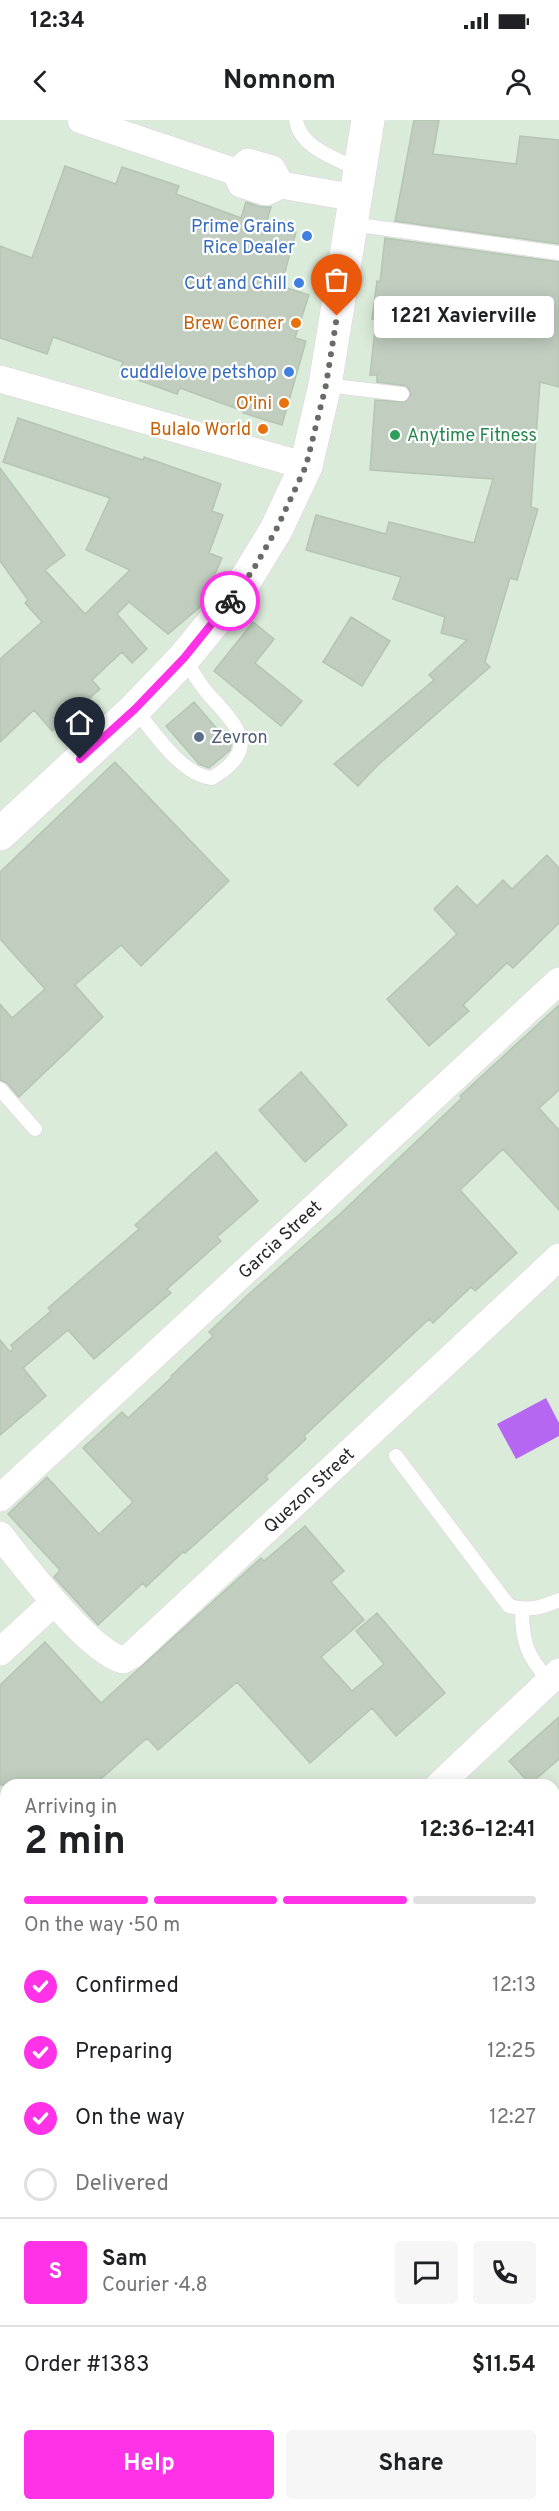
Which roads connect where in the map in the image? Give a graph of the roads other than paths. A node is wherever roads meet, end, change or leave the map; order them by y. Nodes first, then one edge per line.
1 (81, 120) edge
2 (296, 120) edge
3 (368, 120) edge
4 (356, 198) junction
5 (559, 253) edge
6 (0, 379) edge
7 (326, 385) junction
8 (402, 394) dead end
9 (306, 466) junction
10 (184, 658) junction
11 (135, 709) junction
12 (0, 834) edge
13 (559, 981) edge
14 (0, 1089) edge
15 (35, 1129) dead end
16 (559, 1257) edge
17 (396, 1456) dead end
18 (0, 1498) edge
19 (0, 1535) edge
20 (559, 1600) edge
21 (54, 1602) junction
22 (522, 1610) junction
23 (0, 1652) edge
24 (554, 1676) edge
25 (445, 1779) edge

1 - 4 street
2 - 4 lane
3 - 4 main road
4 - 5 lane
4 - 7 main road
6 - 9 street
7 - 8 lane
7 - 9 main road
9 - 10 main road
10 - 11 main road
10 - 11 lane
11 - 12 main road
13 - 18 street, Garcia Street
14 - 15 lane
16 - 21 street, Quezon Street
17 - 22 lane
19 - 21 street
20 - 22 lane
21 - 23 street
22 - 24 lane
24 - 25 street

